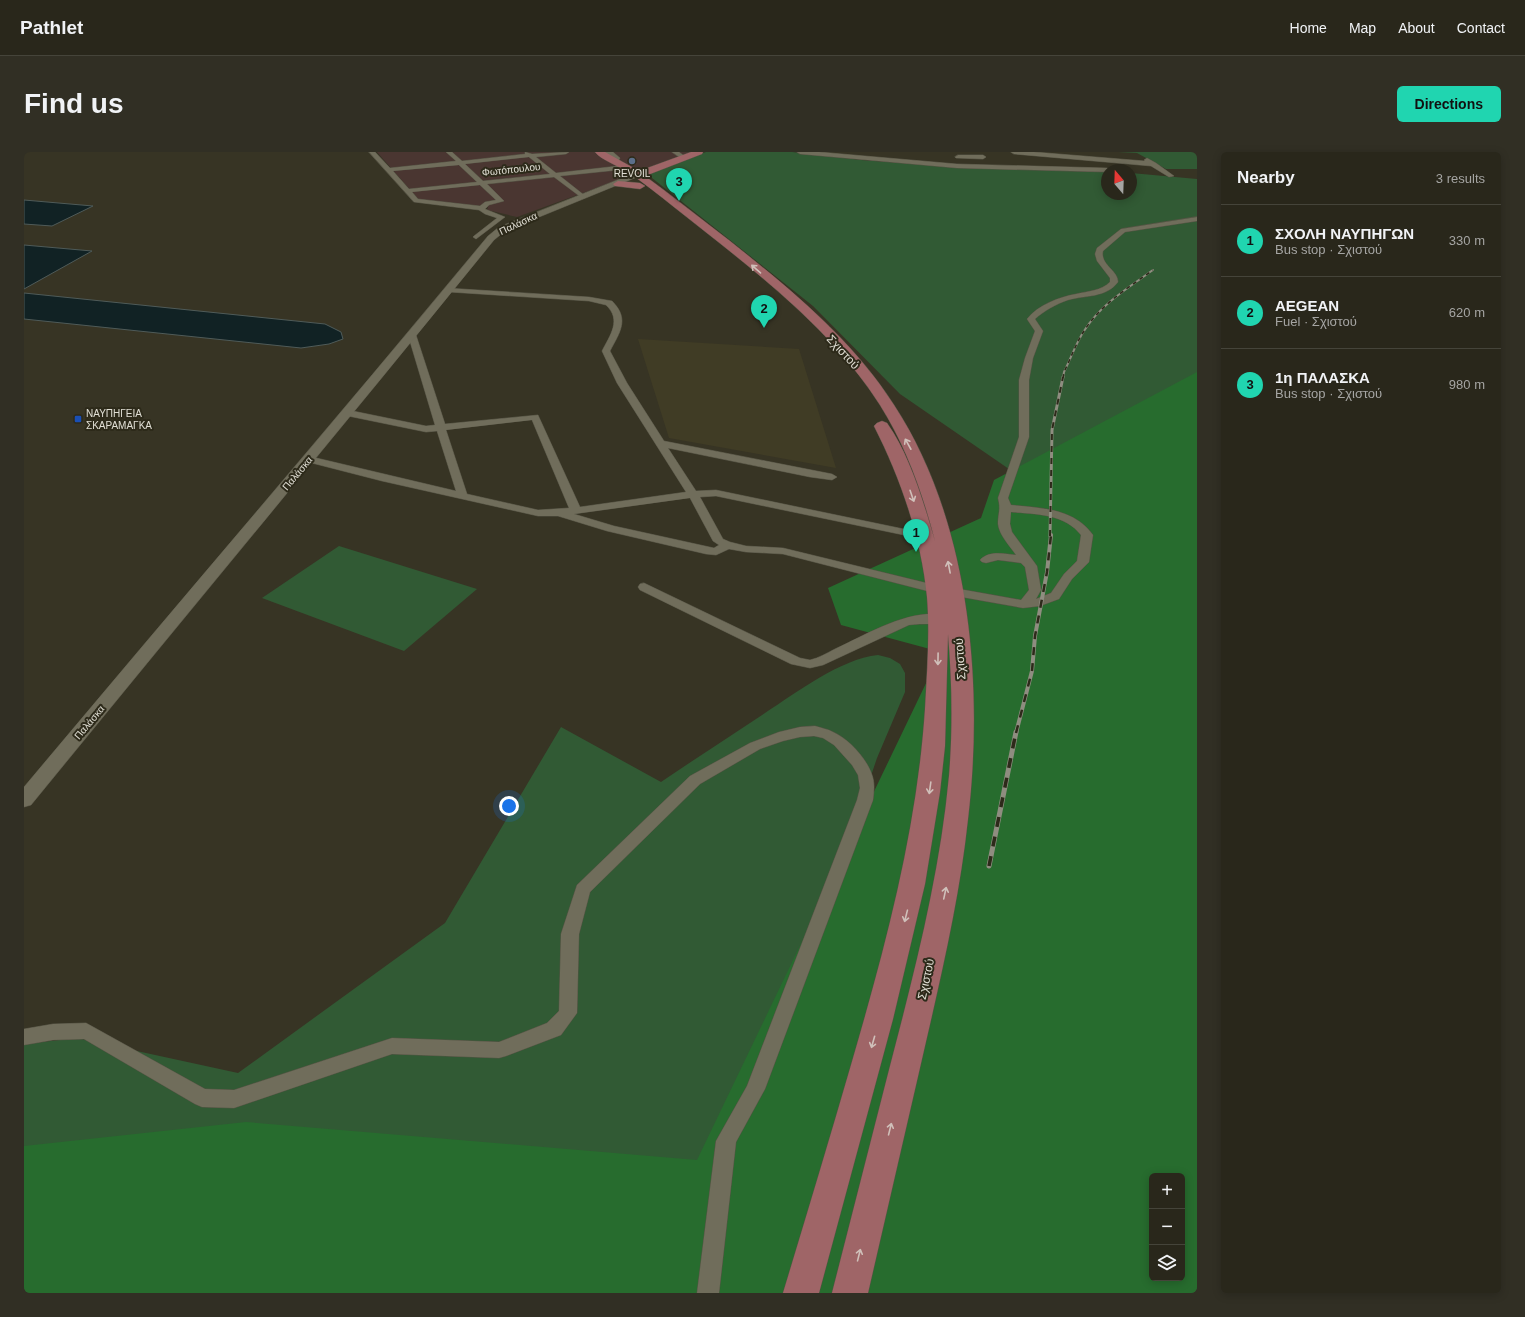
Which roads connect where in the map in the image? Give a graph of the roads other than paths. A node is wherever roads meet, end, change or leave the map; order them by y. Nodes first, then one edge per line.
1 (372, 152) edge
2 (449, 152) edge
3 (566, 152) edge
4 (594, 152) edge
5 (675, 152) edge
6 (699, 152) edge
7 (800, 152) edge
8 (978, 152) edge
9 (1014, 152) edge
10 (603, 153) edge
11 (528, 154) edge
12 (854, 155) edge
13 (1139, 156) dead end
14 (952, 157) dead end
15 (983, 157) junction
16 (684, 158) junction
17 (929, 158) dead end
18 (937, 158) dead end
19 (1111, 158) junction
20 (461, 163) junction
21 (1116, 164) edge
22 (1154, 164) junction
23 (992, 168) junction
24 (389, 170) junction
25 (625, 170) junction
26 (1101, 170) edge
27 (554, 175) junction
28 (1159, 175) dead end
29 (482, 183) junction
30 (618, 184) junction
31 (640, 186) junction
32 (601, 188) junction
33 (407, 191) junction
34 (582, 196) junction
35 (482, 208) junction
36 (1197, 219) edge
37 (491, 238) junction
38 (449, 290) junction
39 (412, 335) junction
40 (348, 413) junction
41 (442, 428) junction
42 (660, 443) junction
43 (308, 459) junction
44 (832, 477) dead end
45 (693, 494) junction
46 (462, 495) junction
47 (1006, 508) junction
48 (576, 511) junction
49 (560, 513) junction
50 (923, 536) junction
51 (727, 545) junction
52 (986, 560) dead end
53 (1025, 560) junction
54 (644, 587) dead end
55 (945, 590) junction
56 (1023, 604) junction
57 (947, 619) junction
58 (24, 800) edge
59 (24, 1037) edge
60 (708, 1293) edge
61 (801, 1293) edge
62 (850, 1293) edge

1 - 24 street
2 - 20 street
3 - 11 street
4 - 25 main road
5 - 16 street
6 - 16 main road
7 - 12 street
8 - 15 street
9 - 19 street
10 - 25 main road, Σχιστού
11 - 20 street
11 - 27 street
12 - 23 street
13 - 22 street
14 - 15 street
15 - 23 street
16 - 25 main road
17 - 18 street
19 - 21 street
19 - 22 street
20 - 24 street
20 - 29 street
22 - 28 street
23 - 26 street
24 - 33 street
25 - 27 street, Φωτόπουλου
25 - 30 street, Παλάσκα
25 - 31 main road, Σχιστού
25 - 32 street, Παλάσκα
55 -> 25 main road, Σχιστού
27 - 29 street, Φωτόπουλου
27 - 34 street
29 - 33 street, Φωτόπουλου
29 - 35 street
30 - 31 main road
30 - 32 street, Παλάσκα
31 -> 50 main road, Σχιστού
32 - 34 street, Παλάσκα
33 - 35 street
34 - 37 street, Παλάσκα
35 - 37 street
36 - 47 street
37 - 38 street, Παλάσκα
38 - 39 street, Παλάσκα
38 - 42 street
39 - 40 street, Παλάσκα
39 - 41 street
40 - 41 street
40 - 43 street, Παλάσκα
41 - 46 street
41 - 48 street
42 - 44 street
42 - 45 street
43 - 46 street
43 - 58 street, Παλάσκα
45 - 48 street
45 - 50 street
45 - 51 street
46 - 49 street
47 - 53 street
47 - 56 street
48 - 49 street
49 - 51 street
50 - 55 main road, Σχιστού
51 - 55 street
52 - 53 street
53 - 56 street
54 - 57 street
55 - 56 street
55 - 57 main road, Σχιστού
57 -> 61 main road, Σχιστού
62 -> 57 main road, Σχιστού
59 - 60 street

